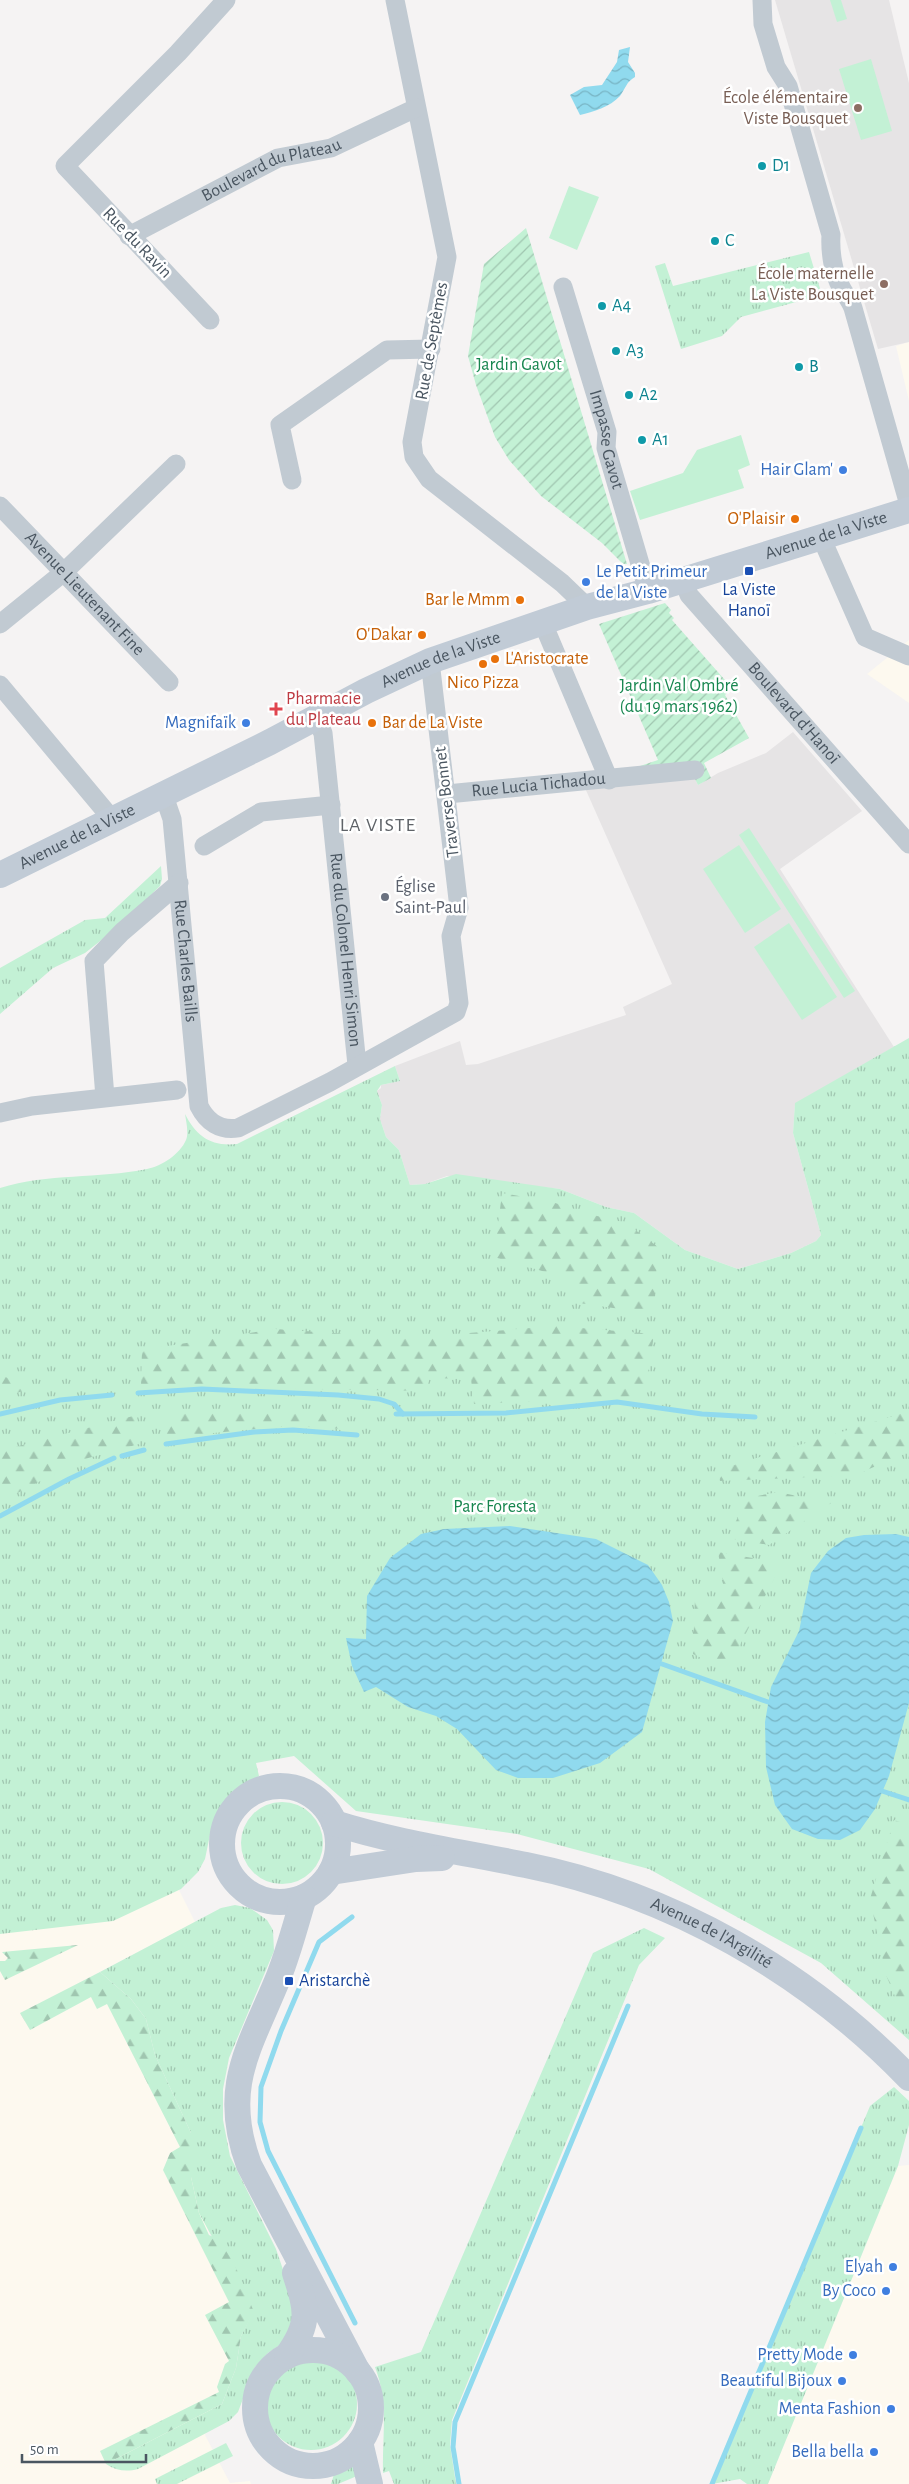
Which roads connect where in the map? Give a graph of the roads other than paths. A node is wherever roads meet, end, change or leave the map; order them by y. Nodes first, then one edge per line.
1 (226, 0) edge
2 (762, 0) edge
3 (402, 3) edge
4 (416, 108) junction
5 (129, 236) junction
6 (563, 287) dead end
7 (210, 320) dead end
8 (431, 349) junction
9 (176, 464) dead end
10 (292, 480) dead end
11 (909, 504) edge
12 (0, 506) edge
13 (909, 510) edge
14 (821, 537) junction
15 (64, 572) junction
16 (683, 579) junction
17 (648, 590) junction
18 (587, 607) junction
19 (542, 621) junction
20 (0, 624) edge
21 (909, 656) edge
22 (430, 661) junction
23 (169, 682) dead end
24 (0, 685) edge
25 (315, 718) junction
26 (695, 770) dead end
27 (608, 780) junction
28 (163, 793) junction
29 (447, 794) junction
30 (331, 805) junction
31 (112, 820) junction
32 (905, 832) edge
33 (204, 846) dead end
34 (0, 874) edge
35 (179, 884) junction
36 (356, 1065) junction
37 (177, 1090) dead end
38 (105, 1097) junction
39 (0, 1114) edge
40 (334, 1823) junction
41 (479, 1857) junction
42 (331, 1872) junction
43 (304, 1897) junction
44 (265, 1899) junction
45 (290, 1939) junction
46 (909, 2078) edge
47 (277, 2220) junction
48 (287, 2356) junction
49 (358, 2372) junction
50 (360, 2442) junction
51 (309, 2475) edge
52 (370, 2484) edge

1 - 5 street, Rue du Ravin
2 - 11 street
3 - 4 street, Rue de Septèmes
4 - 5 street, Boulevard du Plateau
4 - 8 street, Rue de Septèmes
5 - 7 street, Rue du Ravin
6 - 17 street, Impasse Gavot
8 - 10 street
8 - 18 street, Rue de Septèmes
9 - 15 street
12 - 15 street, Avenue Lieutenant Fine
13 - 14 street, Avenue de la Viste
14 - 16 street, Avenue de la Viste
14 - 21 street
15 - 20 street
15 - 23 street, Avenue Lieutenant Fine
16 - 17 street, Avenue de la Viste
16 - 32 street, Boulevard d'Hanoï
17 - 18 street, Avenue de la Viste
18 - 19 street, Avenue de la Viste
19 - 22 street, Avenue de la Viste
19 - 27 street, Rue Lucia Tichadou
22 - 25 street, Avenue de la Viste
22 - 29 street, Traverse Bonnet
24 - 31 street
25 - 28 street, Avenue de la Viste
25 - 30 street, Rue du Colonel Henri Simon
26 - 27 street
27 - 29 street, Rue Lucia Tichadou
28 - 31 street, Avenue de la Viste
28 - 35 street, Rue Charles Baills
29 - 36 street, Traverse Bonnet
30 - 33 street
30 - 36 street, Rue du Colonel Henri Simon
31 - 34 street, Avenue de la Viste
35 - 36 street, Rue Charles Baills
35 - 38 street
37 - 38 street
38 - 39 street
40 - 41 street, Avenue de l'Argilité
40 - 42 street
40 - 44 street
41 - 42 street, Avenue de l'Argilité
41 - 46 street, Avenue de l'Argilité
42 - 43 street
43 - 44 street
43 - 45 street
44 - 45 street
45 - 47 street
47 - 48 street
47 - 49 street
48 - 49 street
48 - 51 street
49 - 50 street
50 - 51 street
50 - 52 street

